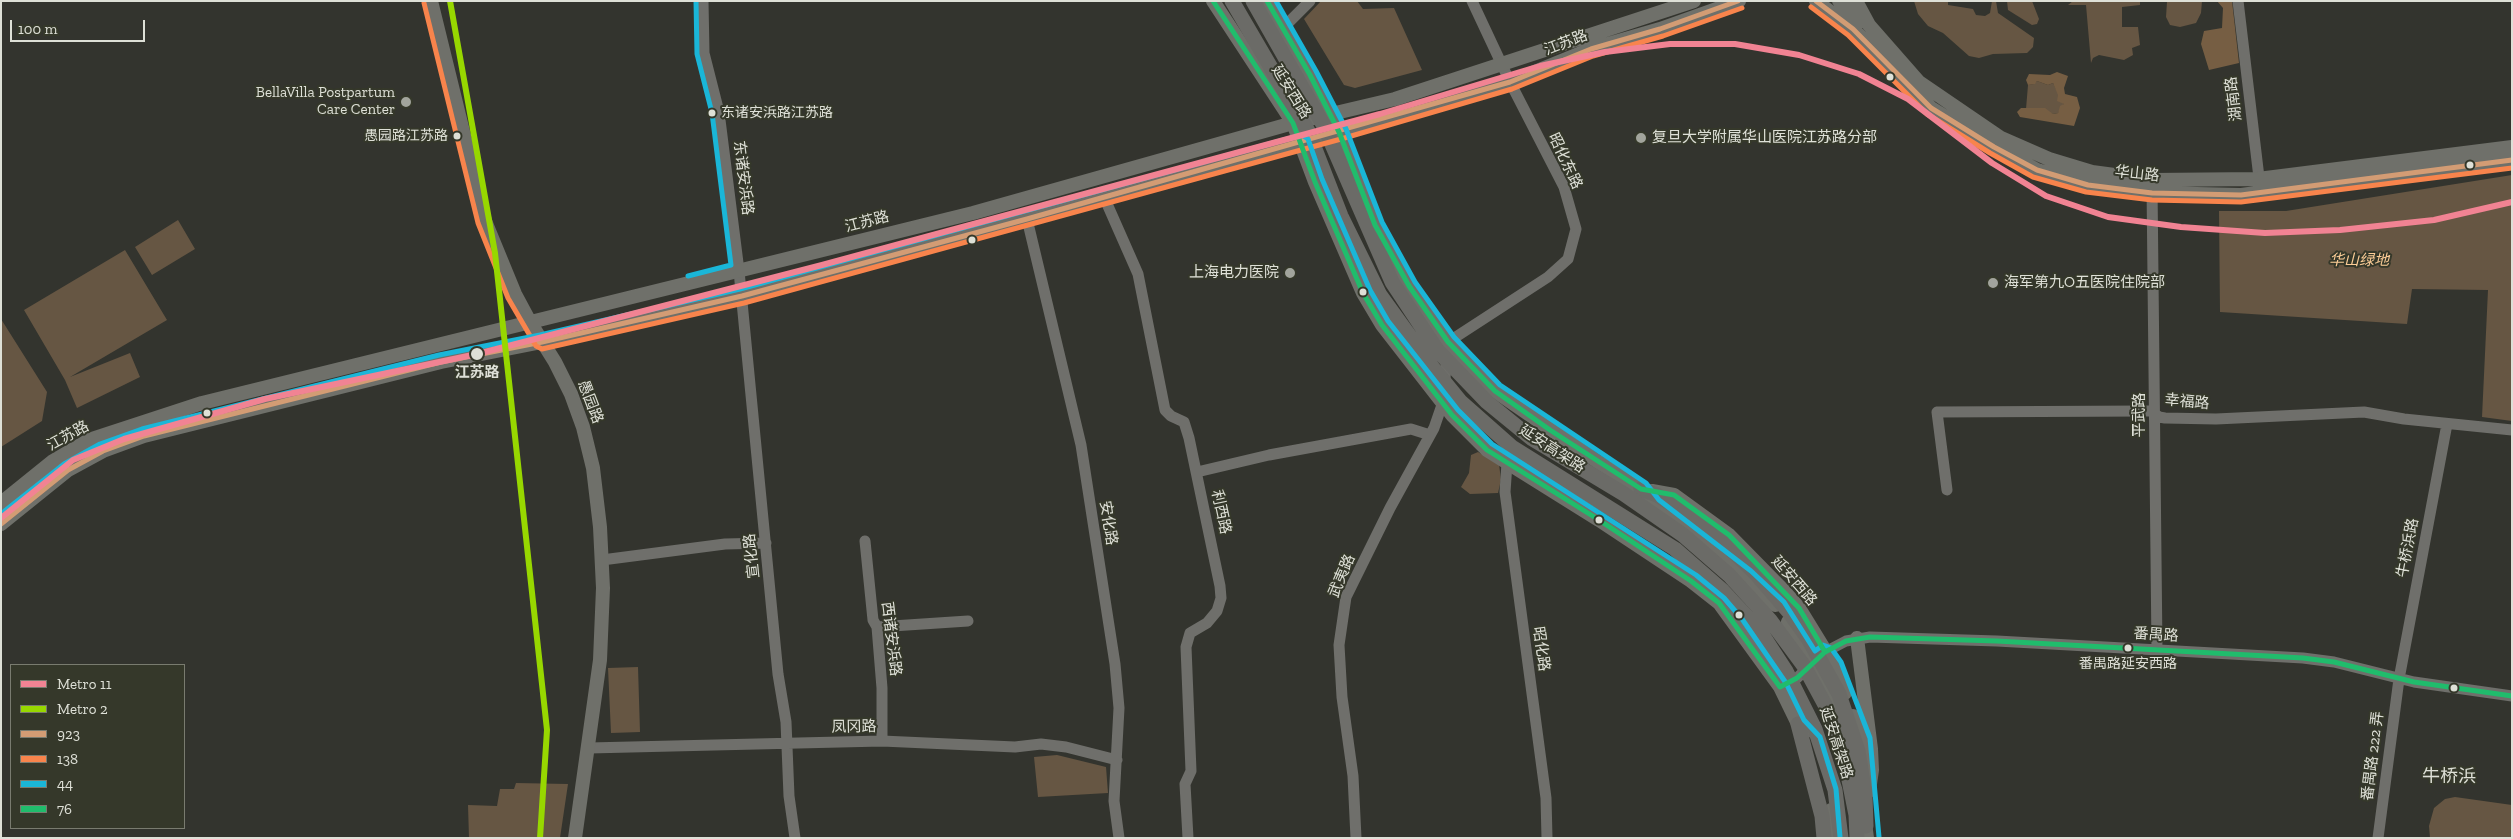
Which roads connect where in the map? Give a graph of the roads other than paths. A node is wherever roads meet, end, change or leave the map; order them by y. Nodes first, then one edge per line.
1 (431, 1) edge
2 (704, 1) edge
3 (1213, 1) edge
4 (1232, 1) edge
5 (1253, 1) edge
6 (1267, 1) edge
7 (1310, 1) edge
8 (1472, 1) edge
9 (1694, 1) edge
10 (1739, 1) edge
11 (1839, 1) edge
12 (1856, 1) edge
13 (2238, 1) edge
14 (1818, 2) edge
15 (1869, 25) junction
16 (1283, 28) junction
17 (1502, 64) junction
18 (1510, 82) junction
19 (1330, 114) junction
20 (1292, 123) junction
21 (1339, 132) junction
22 (1301, 142) junction
23 (2512, 148) edge
24 (2512, 160) edge
25 (2258, 179) junction
26 (2152, 186) junction
27 (2262, 193) junction
28 (1104, 197) junction
29 (1027, 219) junction
30 (739, 271) junction
31 (742, 296) junction
32 (530, 322) junction
33 (542, 342) junction
34 (1448, 342) junction
35 (1443, 402) junction
36 (2156, 414) junction
37 (2447, 424) junction
38 (2512, 430) edge
39 (1430, 435) junction
40 (1507, 464) junction
41 (1197, 472) junction
42 (1642, 489) junction
43 (1947, 490) dead end
44 (1, 503) edge
45 (1, 524) edge
46 (865, 541) dead end
47 (766, 543) junction
48 (602, 560) junction
49 (968, 621) dead end
50 (878, 627) junction
51 (1857, 638) junction
52 (2157, 650) junction
53 (1825, 652) junction
54 (1813, 663) junction
55 (2399, 679) junction
56 (1780, 687) junction
57 (2512, 696) edge
58 (1798, 724) junction
59 (882, 741) junction
60 (788, 744) junction
61 (589, 748) junction
62 (1116, 760) junction
63 (1869, 791) junction
64 (575, 838) edge
65 (795, 838) edge
66 (1119, 838) edge
67 (1188, 838) edge
68 (1356, 838) edge
69 (1547, 838) edge
70 (1818, 838) edge
71 (1824, 838) edge
72 (1833, 838) edge
73 (1841, 838) edge
74 (1857, 838) edge
75 (1864, 838) edge
76 (1867, 838) edge
77 (1872, 838) edge
78 (2378, 838) edge

1 - 32 main road, 愚园路
2 - 30 street, 东诸安浜路
3 - 20 main road, 延安西路
4 - 73 highway, 延安高架路, bridge
5 - 74 highway, 延安高架路, bridge
6 - 16 main road, 延安西路
7 - 16 street
8 - 17 street, 昭化东路
9 - 17 main road, 江苏路
10 - 18 main road, 江苏路
11 - 15 main road
12 - 15 main road, 华山路
13 - 25 street, 湖南路
14 - 26 main road, 华山路
15 - 26 main road, 华山路
16 - 19 main road, 延安西路
17 - 18 street, 昭化东路
17 - 19 main road, 江苏路
18 - 21 main road, 江苏路
18 - 34 street, 昭化东路
19 - 20 main road, 江苏路
19 - 21 main road, 延安西路
20 - 22 main road, 延安西路
20 - 30 main road, 江苏路
21 - 22 main road, 江苏路
21 - 34 main road, 延安西路
22 - 28 main road, 江苏路
22 - 35 main road, 延安西路
23 - 25 main road, 华山路
24 - 27 main road, 华山路
25 - 26 main road, 华山路
25 - 27 street, 湖南路
26 - 27 main road, 华山路
26 - 36 street, 平武路
28 - 29 main road, 江苏路
28 - 41 street, 利西路
29 - 31 main road, 江苏路
29 - 62 street, 安化路
30 - 31 street, 宣化路
30 - 32 main road, 江苏路
31 - 33 main road, 江苏路
31 - 47 street, 宣化路
32 - 33 main road, 愚园路
32 - 44 main road, 江苏路
33 - 45 main road, 江苏路
33 - 48 main road, 愚园路
34 - 35 street, 武夷路
34 - 42 main road, 延安西路
35 - 39 street, 武夷路
35 - 40 main road, 延安西路
36 - 37 street, 幸福路
36 - 43 street, 幸福路
36 - 52 street, 平武路
37 - 38 street, 幸福路
37 - 55 street, 牛桥浜路
39 - 41 street
39 - 68 street, 武夷路
40 - 56 main road, 延安西路
40 - 69 street, 昭化路
41 - 67 street, 利西路
42 - 53 main road, 延安西路
42 - 54 main road, 延安西路
42 - 75 highway, bridge
46 - 50 street, 西诸安浜路
47 - 48 street
47 - 60 street, 宣化路
48 - 61 main road, 愚园路
49 - 50 street
50 - 59 street, 西诸安浜路
51 - 52 street, 番禺路
51 - 53 street, 番禺路
51 - 63 main road
52 - 55 street, 番禺路
53 - 54 street, 番禺路
53 - 63 main road, 延安西路
54 - 56 street, 番禺路
54 - 76 main road, 延安西路
55 - 57 street, 番禺路
55 - 78 street, 番禺路 222 弄
56 - 58 main road, 延安西路
58 - 70 main road
58 - 71 highway
58 - 72 main road, 延安西路
59 - 60 street, 凤冈路
59 - 62 street, 凤冈路
60 - 61 street, 凤冈路
60 - 65 street, 宣化路
61 - 64 main road, 愚园路
62 - 66 street, 安化路
63 - 77 main road, 延安西路

